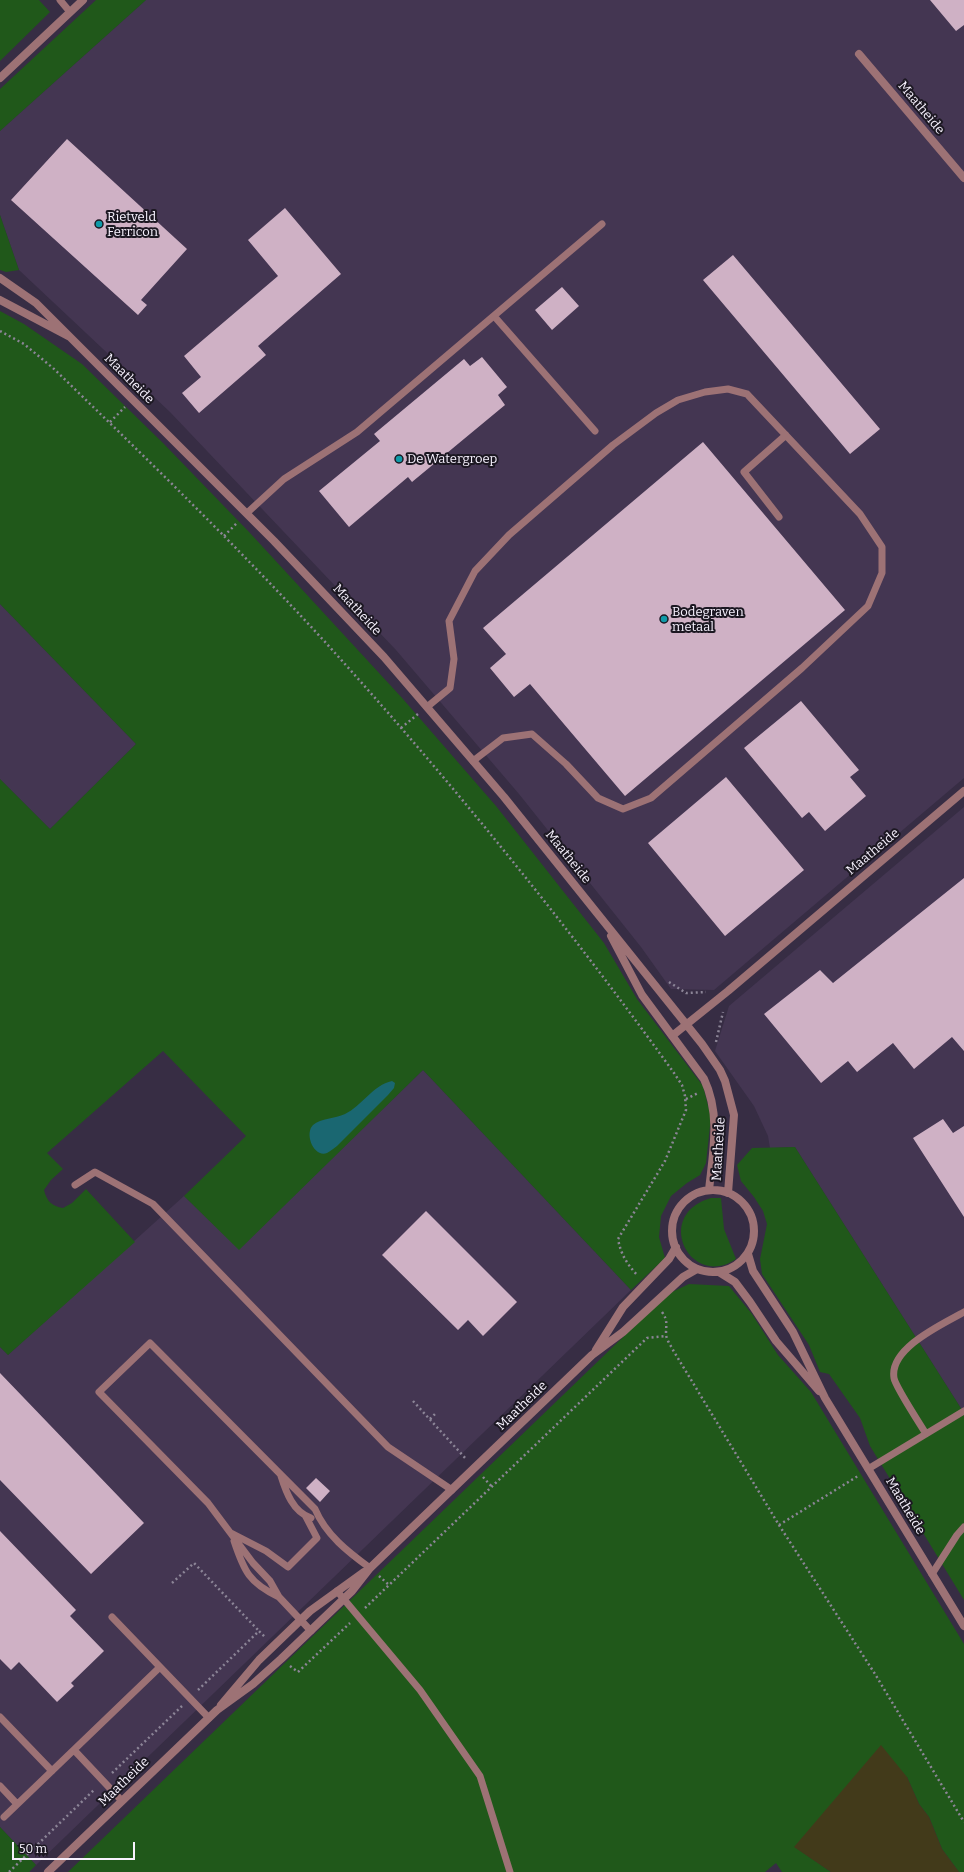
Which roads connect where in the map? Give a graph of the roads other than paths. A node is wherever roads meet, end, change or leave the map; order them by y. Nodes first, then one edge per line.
1 (60, 0) edge
2 (83, 0) edge
3 (70, 12) junction
4 (859, 54) dead end
5 (0, 78) edge
6 (964, 178) edge
7 (602, 224) dead end
8 (0, 278) edge
9 (0, 300) edge
10 (494, 316) junction
11 (70, 336) junction
12 (595, 431) dead end
13 (786, 435) junction
14 (247, 513) junction
15 (779, 517) dead end
16 (427, 707) junction
17 (473, 761) junction
18 (964, 791) edge
19 (603, 921) junction
20 (687, 1025) junction
21 (672, 1036) junction
22 (74, 1185) dead end
23 (709, 1190) junction
24 (728, 1193) junction
25 (676, 1247) junction
26 (748, 1254) junction
27 (697, 1269) junction
28 (719, 1272) junction
29 (964, 1312) edge
30 (592, 1356) junction
31 (825, 1398) junction
32 (964, 1411) edge
33 (926, 1434) junction
34 (868, 1469) junction
35 (280, 1475) junction
36 (452, 1490) junction
37 (306, 1517) junction
38 (320, 1522) junction
39 (964, 1527) edge
40 (231, 1533) junction
41 (370, 1568) junction
42 (932, 1574) junction
43 (337, 1591) junction
44 (279, 1597) junction
45 (344, 1599) junction
46 (112, 1617) dead end
47 (301, 1620) junction
48 (964, 1626) edge
49 (311, 1631) junction
50 (160, 1667) junction
51 (217, 1710) junction
52 (0, 1717) edge
53 (210, 1718) junction
54 (74, 1750) junction
55 (52, 1771) junction
56 (0, 1786) edge
57 (122, 1802) junction
58 (17, 1804) junction
59 (4, 1817) dead end
60 (48, 1872) edge
61 (510, 1872) edge

1 - 3 lane
2 - 3 street
3 - 5 street
4 - 6 street, Maatheide
7 - 10 lane
8 - 11 street, Maatheide
9 - 11 street, Maatheide
10 - 12 lane
10 - 14 lane
11 - 14 street, Maatheide
13 - 15 lane
13 - 16 lane
13 - 17 lane
14 - 16 street, Maatheide
16 - 17 street, Maatheide
17 - 19 street, Maatheide
18 - 20 street, Maatheide
19 - 20 street, Maatheide
19 - 21 street, Maatheide
20 - 21 street, Maatheide
20 - 24 street, Maatheide
21 - 23 street, Maatheide
22 - 36 lane
23 - 24 street, Maatheide
23 - 25 street, Maatheide
24 - 26 street, Maatheide
25 - 27 street, Maatheide
25 - 30 street
26 - 28 street, Maatheide
26 - 31 street, Maatheide
27 - 28 street, Maatheide
27 - 30 street, Maatheide
28 - 31 street, Maatheide
29 - 33 lane
30 - 36 street, Maatheide
31 - 34 street, Maatheide
32 - 33 lane
33 - 34 lane
34 - 42 street, Maatheide
35 - 37 lane
35 - 38 lane
35 - 40 lane
36 - 41 street, Maatheide
37 - 38 lane
37 - 40 lane
38 - 41 lane
39 - 42 lane
40 - 44 lane
40 - 44 lane
41 - 43 street, Maatheide
41 - 45 street, Maatheide
42 - 48 street, Maatheide
43 - 45 lane
43 - 47 street, Maatheide
44 - 47 lane
45 - 49 street, Maatheide
45 - 61 lane
46 - 50 lane
47 - 49 lane
47 - 51 street, Maatheide
49 - 51 street, Maatheide
50 - 53 lane
50 - 54 lane
51 - 53 street, Maatheide
52 - 55 lane
53 - 57 street, Maatheide
54 - 55 lane
54 - 57 lane
55 - 58 lane
56 - 58 lane
57 - 60 street, Maatheide
58 - 59 lane

